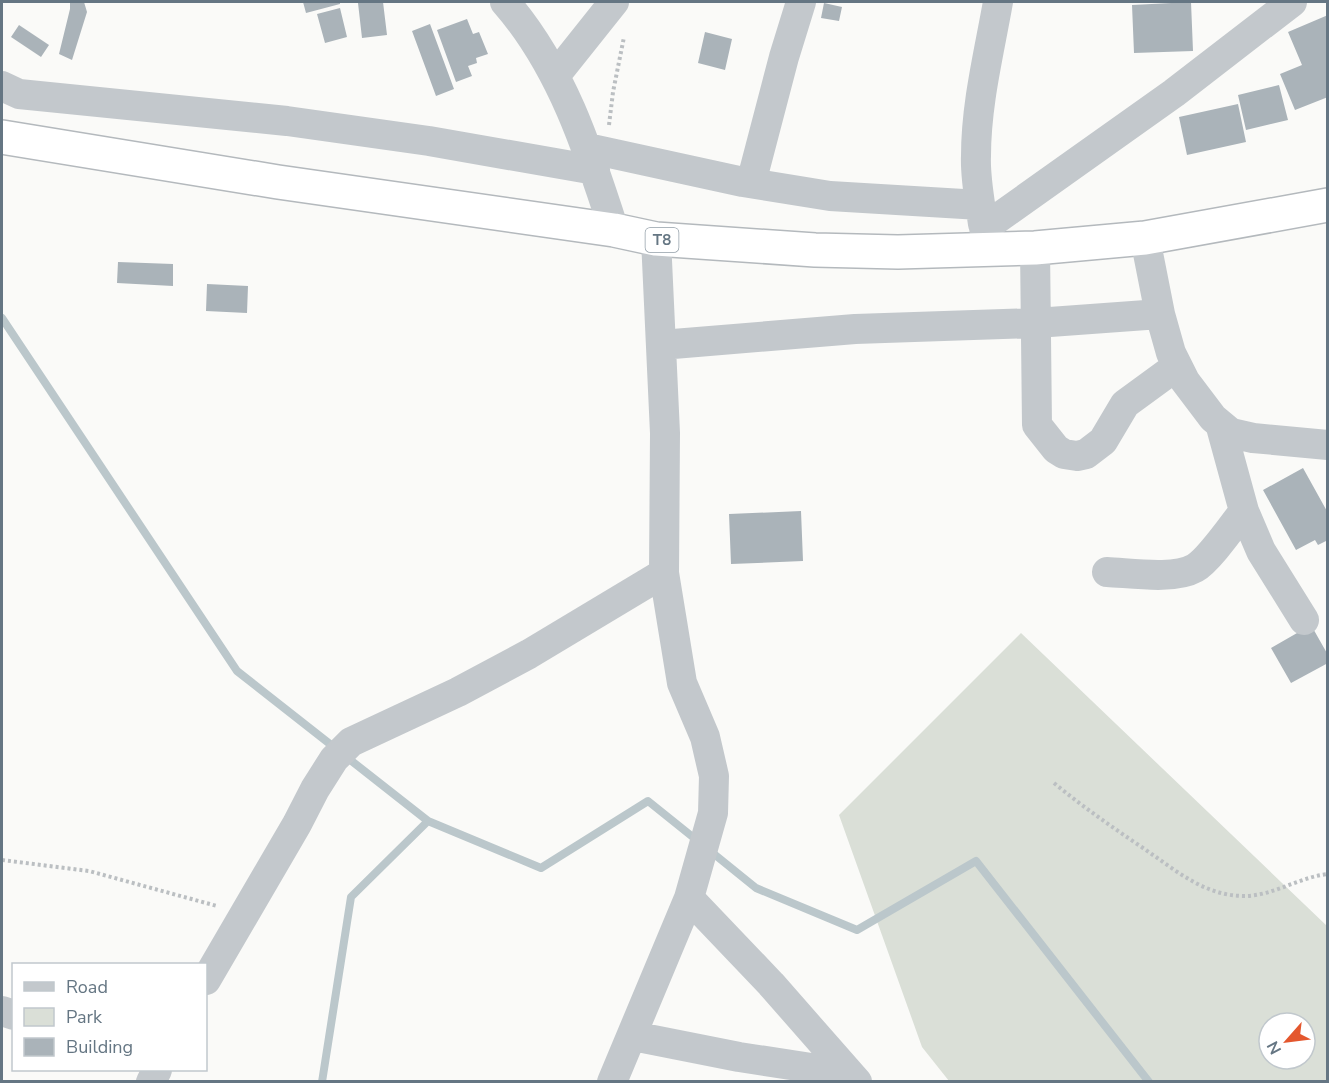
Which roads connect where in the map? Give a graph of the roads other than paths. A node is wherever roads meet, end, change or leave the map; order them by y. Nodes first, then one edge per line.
1 (505, 2) edge
2 (614, 2) edge
3 (801, 2) edge
4 (998, 2) edge
5 (1292, 2) edge
6 (555, 76) junction
7 (2, 86) edge
8 (2, 137) edge
9 (596, 157) junction
10 (751, 183) junction
11 (1328, 205) edge
12 (983, 227) junction
13 (614, 230) junction
14 (1145, 238) junction
15 (656, 239) junction
16 (1035, 248) junction
17 (1160, 314) junction
18 (1036, 323) junction
19 (661, 345) junction
20 (1177, 366) junction
21 (1221, 427) junction
22 (1328, 446) edge
23 (1244, 511) junction
24 (1107, 572) dead end
25 (664, 573) junction
26 (1304, 620) dead end
27 (689, 898) junction
28 (207, 978) edge
29 (633, 1036) junction
30 (853, 1078) edge
31 (612, 1082) edge

1 - 6 street
2 - 6 street
3 - 10 street
4 - 12 street
5 - 12 street
6 - 9 street
7 - 9 street
8 - 13 highway, T8
9 - 10 street
9 - 13 street
10 - 12 street
11 - 14 highway, T8
12 - 15 highway, T8
12 - 16 highway, T8
13 - 15 highway, T8
14 - 16 highway, T8
14 - 17 street
15 - 19 street
16 - 18 street
17 - 18 street
17 - 20 street
18 - 19 street
18 - 20 street
19 - 25 street
20 - 21 street
21 - 22 street
21 - 23 street
23 - 24 street
23 - 26 street
25 - 27 street
25 - 28 street
27 - 29 street
27 - 30 street
29 - 30 street
29 - 31 street

